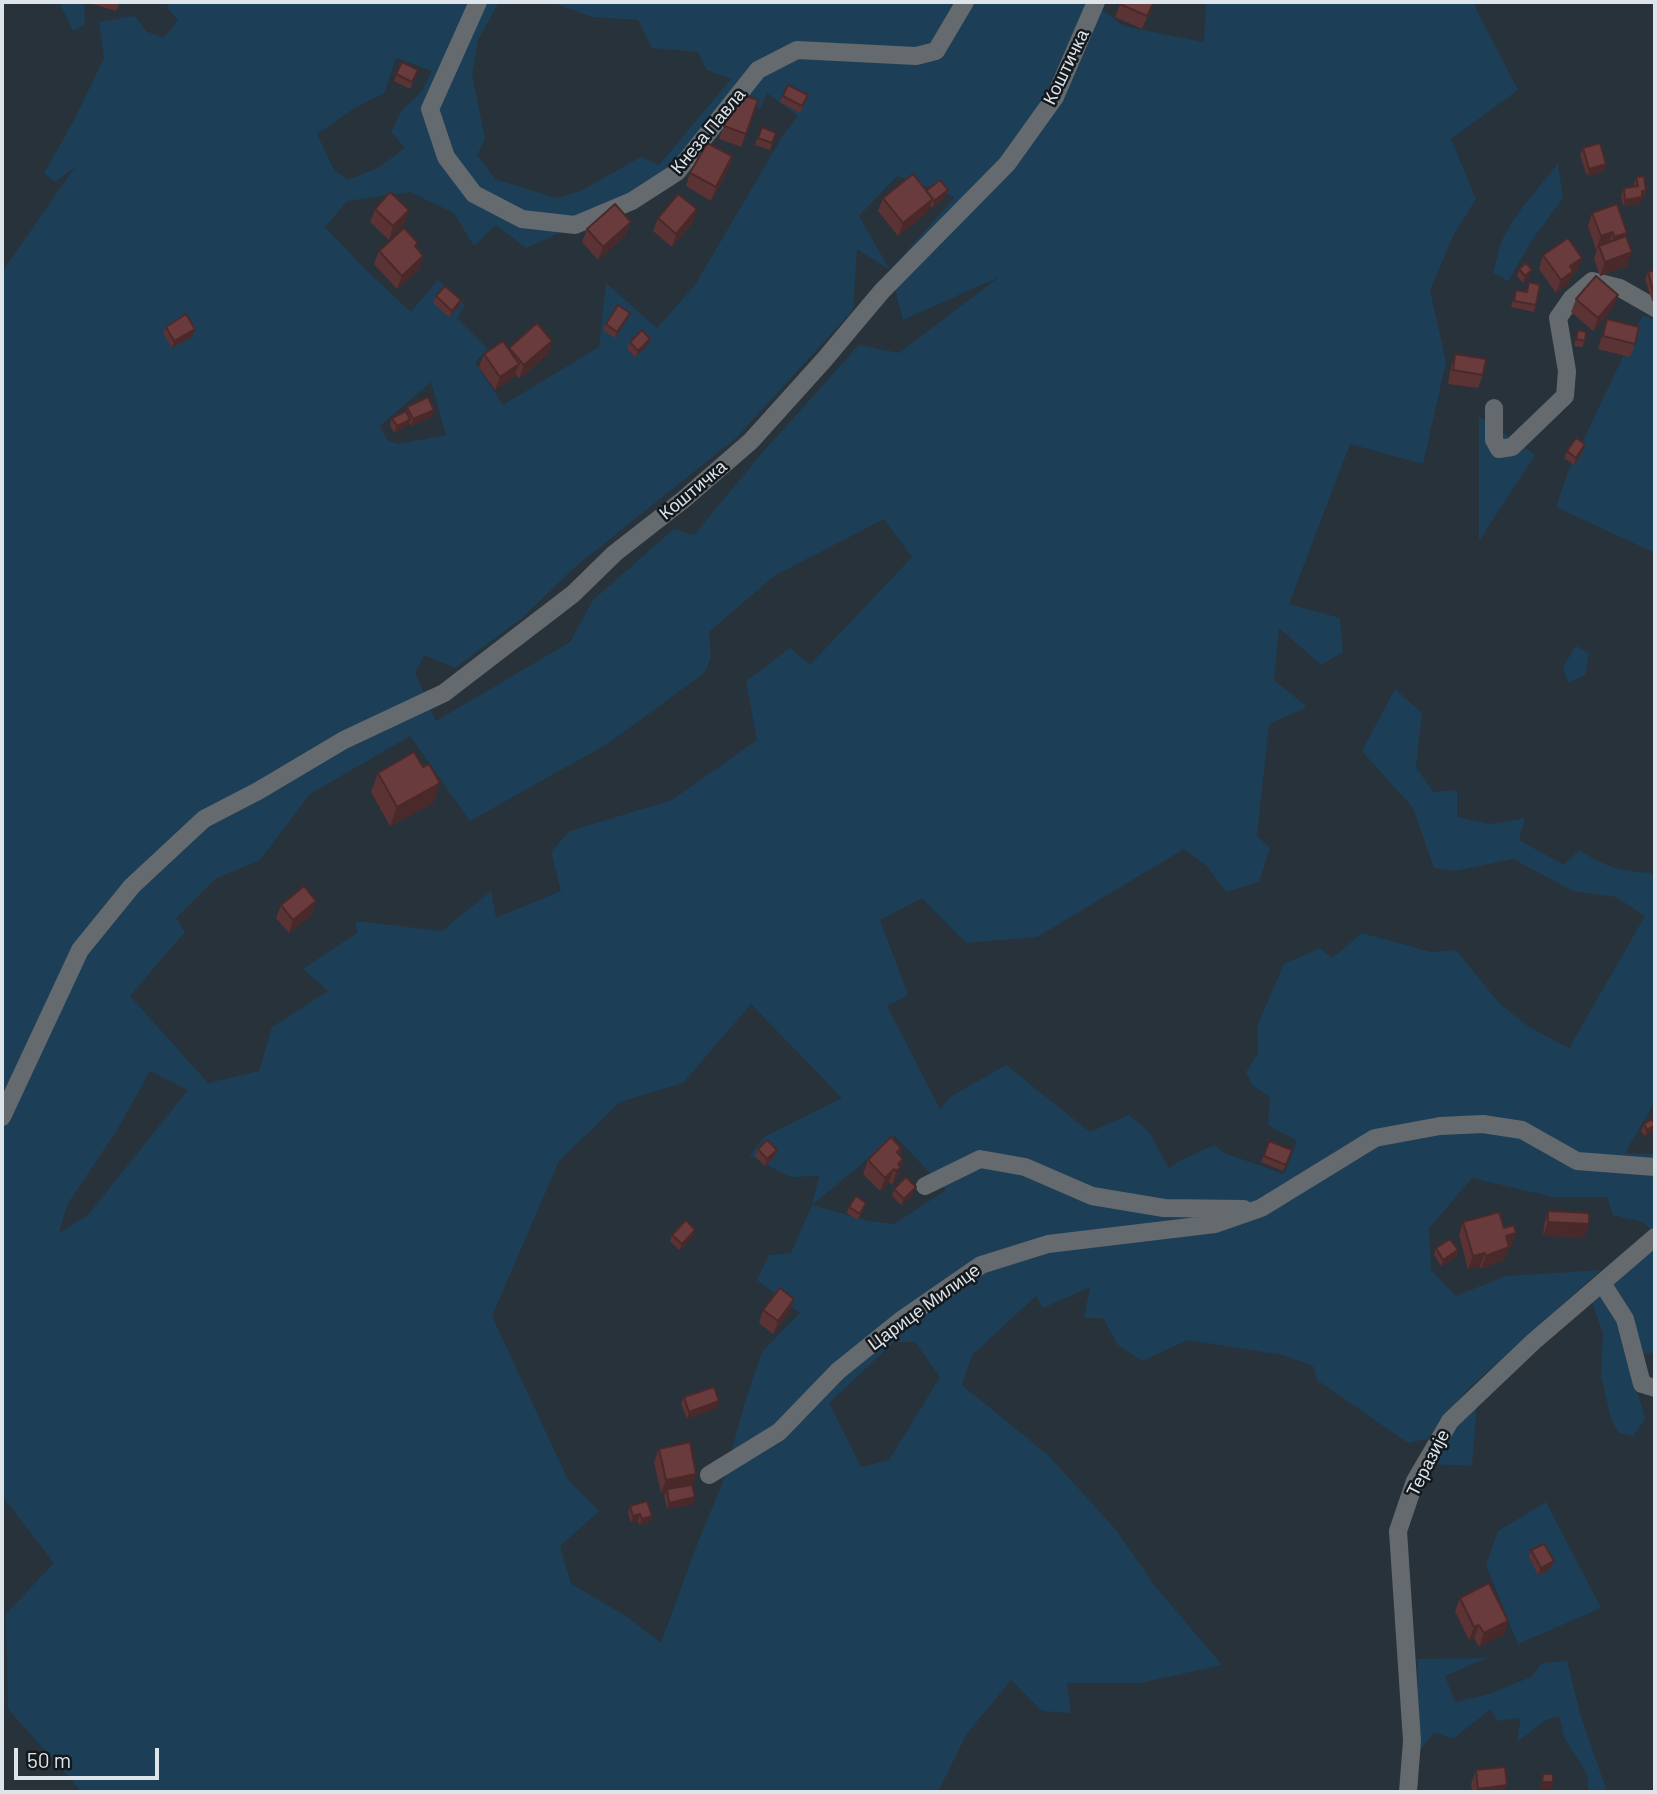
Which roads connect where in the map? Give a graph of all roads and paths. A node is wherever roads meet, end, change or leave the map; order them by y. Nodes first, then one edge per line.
1 (478, 2) edge
2 (965, 2) edge
3 (1096, 2) edge
4 (1655, 308) edge
5 (1494, 408) dead end
6 (2, 1117) edge
7 (1655, 1167) edge
8 (925, 1186) dead end
9 (1261, 1208) junction
10 (1655, 1237) edge
11 (1602, 1283) junction
12 (1655, 1388) edge
13 (709, 1475) dead end
14 (1408, 1792) edge

1 - 2 street, Кнеза Павла
3 - 6 street, Коштичка
4 - 5 street
7 - 9 street, Царице Милице
8 - 9 street
9 - 13 street, Царице Милице
10 - 11 street, Теразије
11 - 12 street
11 - 14 street, Теразије

